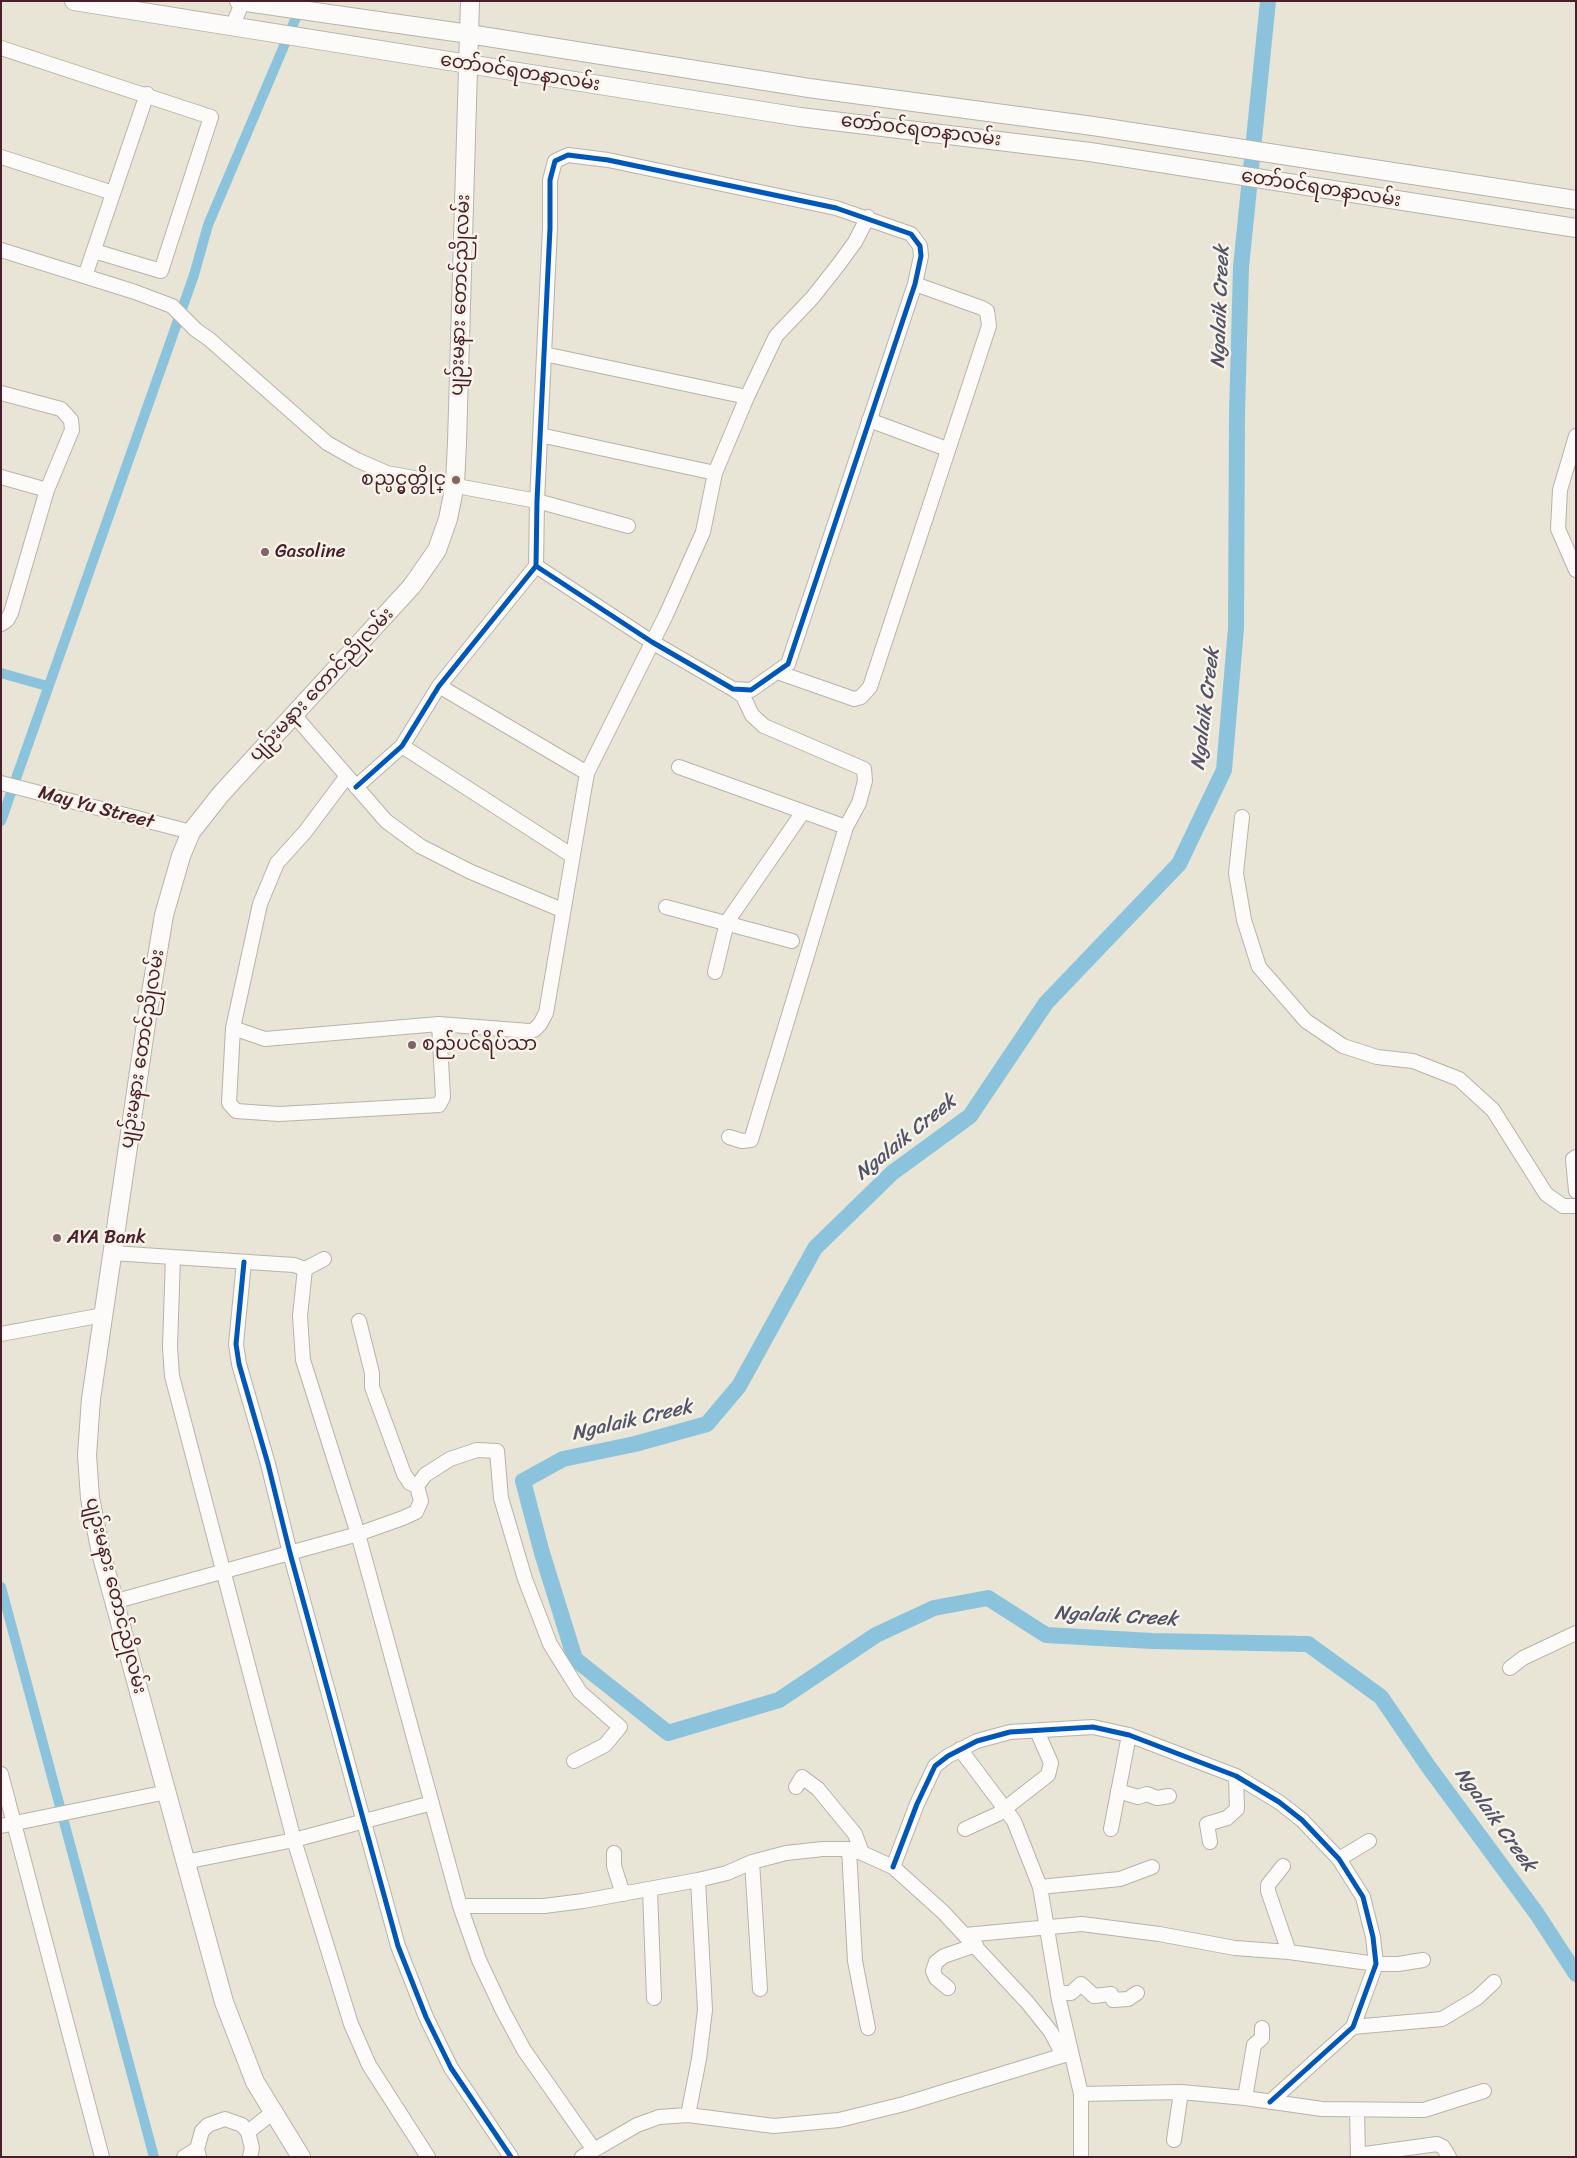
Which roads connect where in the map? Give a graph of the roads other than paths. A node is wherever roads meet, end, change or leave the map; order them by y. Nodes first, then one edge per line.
1 (74, 1) edge
2 (241, 1) edge
3 (470, 1) edge
4 (232, 27) junction
5 (469, 34) junction
6 (1, 48) edge
7 (468, 64) junction
8 (147, 94) junction
9 (1, 157) edge
10 (113, 193) junction
11 (1576, 200) edge
12 (868, 217) junction
13 (1576, 228) edge
14 (1, 250) edge
15 (94, 251) junction
16 (86, 276) junction
17 (915, 284) junction
18 (544, 354) junction
19 (1, 393) edge
20 (747, 397) junction
21 (869, 420) junction
22 (540, 435) junction
23 (1576, 436) edge
24 (947, 449) junction
25 (715, 473) junction
26 (1, 476) edge
27 (455, 484) junction
28 (47, 490) junction
29 (537, 501) junction
30 (628, 526) dead end
31 (536, 566) junction
32 (1576, 570) edge
33 (1, 624) edge
34 (652, 642) junction
35 (777, 672) junction
36 (439, 686) junction
37 (733, 689) junction
38 (294, 715) junction
39 (402, 746) junction
40 (679, 767) dead end
41 (586, 773) junction
42 (351, 782) junction
43 (1, 783) edge
44 (803, 812) junction
45 (1242, 817) dead end
46 (846, 826) junction
47 (191, 832) junction
48 (571, 855) junction
49 (666, 907) dead end
50 (562, 910) junction
51 (727, 923) junction
52 (792, 940) dead end
53 (715, 972) dead end
54 (439, 1024) junction
55 (233, 1028) junction
56 (729, 1137) dead end
57 (1576, 1157) edge
58 (1576, 1191) edge
59 (1576, 1206) edge
60 (112, 1253) junction
61 (173, 1257) junction
62 (324, 1259) dead end
63 (244, 1262) junction
64 (305, 1269) junction
65 (103, 1315) junction
66 (359, 1321) dead end
67 (1, 1334) edge
68 (417, 1486) junction
69 (358, 1534) junction
70 (290, 1553) junction
71 (225, 1572) junction
72 (113, 1602) junction
73 (1576, 1633) edge
74 (1510, 1668) dead end
75 (1038, 1730) junction
76 (1129, 1735) junction
77 (960, 1749) junction
78 (574, 1761) dead end
79 (1, 1774) edge
80 (1236, 1776) junction
81 (796, 1787) dead end
82 (167, 1792) junction
83 (1118, 1792) junction
84 (1169, 1796) dead end
85 (432, 1803) junction
86 (1005, 1808) junction
87 (364, 1822) junction
88 (8, 1825) edge
89 (965, 1829) dead end
90 (1111, 1829) dead end
91 (294, 1840) junction
92 (1369, 1841) dead end
93 (1210, 1842) dead end
94 (855, 1851) junction
95 (614, 1853) dead end
96 (1339, 1859) junction
97 (185, 1862) junction
98 (752, 1862) junction
99 (1283, 1866) dead end
100 (893, 1867) junction
101 (1152, 1867) dead end
102 (698, 1880) junction
103 (1040, 1887) junction
104 (650, 1890) junction
105 (623, 1894) junction
106 (460, 1906) junction
107 (1046, 1927) junction
108 (965, 1935) junction
109 (976, 1945) junction
110 (1289, 1952) junction
111 (1423, 1960) dead end
112 (1376, 1964) junction
113 (1494, 1982) dead end
114 (948, 1988) dead end
115 (760, 1989) dead end
116 (1137, 1992) dead end
117 (1058, 1993) junction
118 (654, 1998) dead end
119 (1353, 2027) junction
120 (868, 2028) dead end
121 (1262, 2028) dead end
122 (1067, 2054) junction
123 (1484, 2090) dead end
124 (1181, 2092) junction
125 (1081, 2094) junction
126 (1245, 2098) junction
127 (1270, 2102) junction
128 (1357, 2110) junction
129 (272, 2114) junction
130 (688, 2115) junction
131 (248, 2132) junction
132 (1174, 2140) dead end
133 (198, 2153) edge
134 (588, 2153) edge
135 (1358, 2156) edge
136 (102, 2157) edge
137 (184, 2157) edge
138 (250, 2157) edge
139 (301, 2157) edge
140 (428, 2157) edge
141 (511, 2157) edge
142 (1081, 2157) edge
143 (1449, 2157) edge

1 - 4 main road, တော်ဝင်ရတနာလမ်း
2 - 4 street
2 - 5 main road, တော်ဝင်ရတနာလမ်း
3 - 5 main road, ပျဉ်းမနား တောင်ညိုလမ်း
4 - 7 main road, တော်ဝင်ရတနာလမ်း
5 - 7 main road, ပျဉ်းမနား တောင်ညိုလမ်း
5 - 11 main road, တော်ဝင်ရတနာလမ်း
6 - 8 street
7 - 13 main road, တော်ဝင်ရတနာလမ်း
7 - 27 main road, ပျဉ်းမနား တောင်ညိုလမ်း
8 - 10 street
8 - 15 street
9 - 10 street
10 - 15 street
12 - 17 street
12 - 18 street
12 - 20 street
14 - 16 street
15 - 16 street
16 - 27 street
17 - 21 street
17 - 24 street
18 - 20 street
18 - 22 street
19 - 28 street
20 - 25 street
21 - 24 street
21 - 35 street
22 - 25 street
22 - 29 street
23 - 32 street
24 - 35 street
25 - 34 street
26 - 28 street
27 - 29 street
27 - 38 main road, ပျဉ်းမနား တောင်ညိုလမ်း
28 - 33 street
29 - 30 street
29 - 31 street
31 - 34 street
31 - 36 street
34 - 37 street
34 - 41 street
35 - 37 street
36 - 39 street
36 - 41 street
37 - 46 street
38 - 42 street
38 - 47 main road, ပျဉ်းမနား တောင်ညိုလမ်း
39 - 42 street
39 - 48 street
40 - 44 street
41 - 48 street
42 - 50 street
42 - 55 street
43 - 47 street, May Yu Street
44 - 46 street
44 - 51 street
45 - 59 street
46 - 56 street
47 - 60 main road, ပျဉ်းမနား တောင်ညိုလမ်း
48 - 50 street
49 - 51 street
50 - 54 street
51 - 52 street
51 - 53 street
54 - 55 street
54 - 55 street
57 - 58 street
60 - 61 street
60 - 65 main road, ပျဉ်းမနား တောင်ညိုလမ်း
61 - 63 street
61 - 71 street
62 - 64 street
63 - 64 street
63 - 70 street
64 - 69 street
65 - 67 street
65 - 72 main road, ပျဉ်းမနား တောင်ညိုလမ်း
66 - 68 street
68 - 69 street
68 - 78 street
69 - 70 street
69 - 85 street
70 - 71 street
70 - 87 street
71 - 72 street
71 - 91 street
72 - 82 main road, ပျဉ်းမနား တောင်ညိုလမ်း
73 - 74 street
75 - 76 street
75 - 77 street
75 - 86 street
76 - 80 street
76 - 83 street
77 - 86 street
77 - 100 street
79 - 88 street
80 - 93 street
80 - 96 street
81 - 94 street
82 - 88 street
82 - 97 main road, ပျဉ်းမနား တောင်ညိုလမ်း
83 - 84 street
83 - 90 street
85 - 87 street
85 - 106 street
86 - 89 street
86 - 103 street
87 - 91 street
87 - 141 street
88 - 136 street
91 - 97 street
91 - 140 street
92 - 96 street
94 - 98 street
94 - 100 street
94 - 120 street
95 - 105 street
96 - 112 street
97 - 129 main road, ပျဉ်းမနား တောင်ညိုလမ်း
98 - 102 street
98 - 115 street
99 - 110 street
100 - 108 street
101 - 103 street
102 - 104 street
102 - 130 street
103 - 107 street
104 - 105 street
104 - 118 street
105 - 106 street
106 - 134 street
107 - 108 street
107 - 110 street
107 - 117 street
108 - 109 street
109 - 114 street
109 - 122 street
110 - 112 street
111 - 112 street
112 - 119 street
113 - 119 street
116 - 117 street
117 - 122 street
119 - 127 street
121 - 126 street
122 - 125 street
122 - 130 street
123 - 128 street
124 - 125 street
124 - 126 street
124 - 132 street
125 - 142 street
126 - 127 street
127 - 128 street
128 - 135 street
129 - 131 street
129 - 139 main road, ပျဉ်းမနား တောင်ညိုလမ်း
130 - 134 street
131 - 133 street
131 - 138 street
133 - 137 street
135 - 143 street

